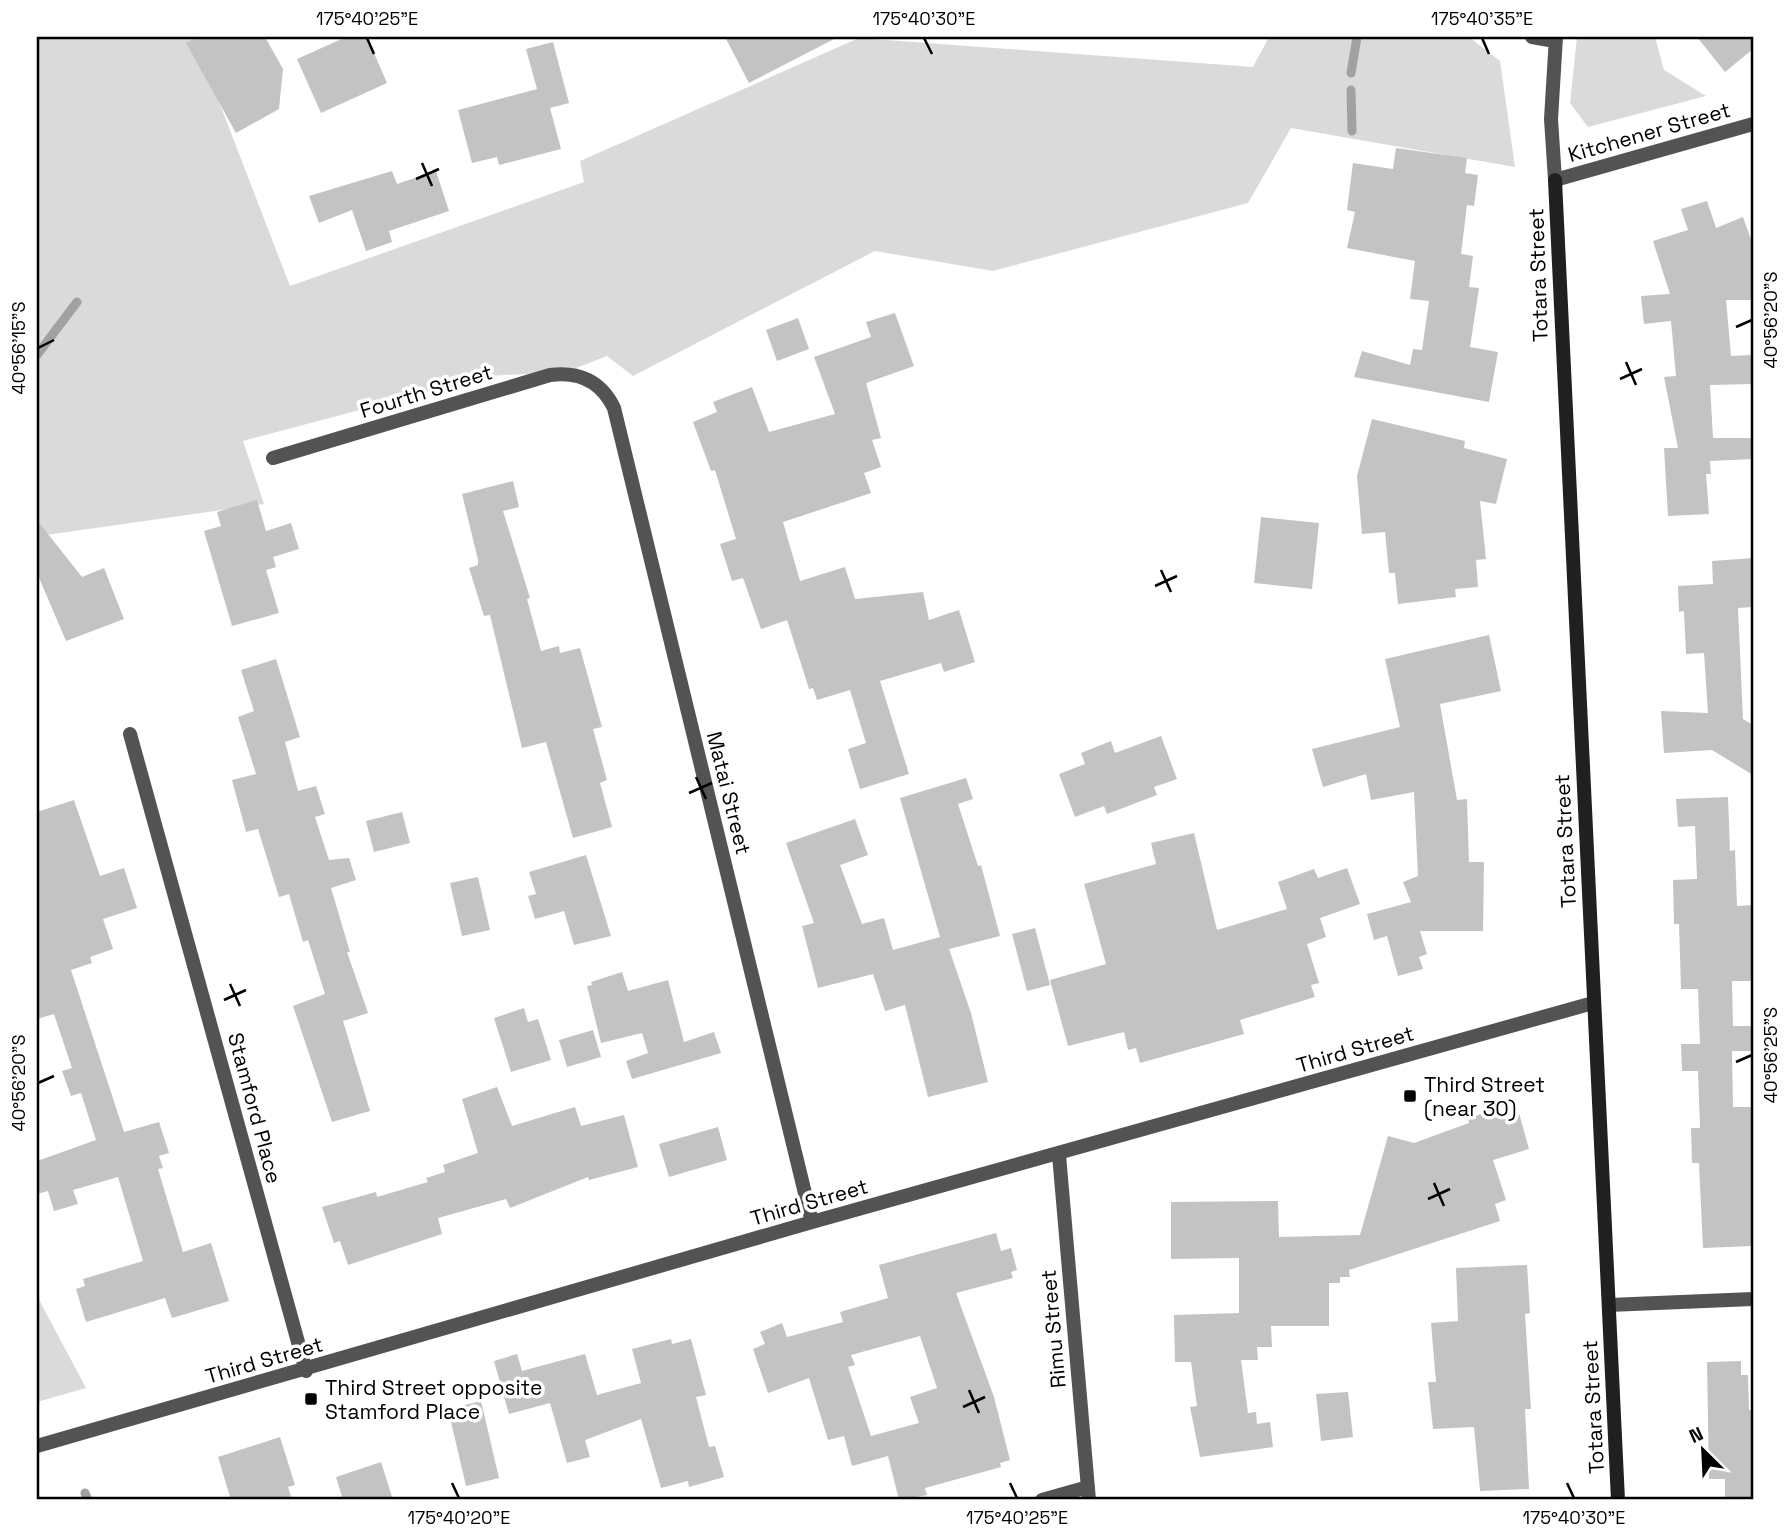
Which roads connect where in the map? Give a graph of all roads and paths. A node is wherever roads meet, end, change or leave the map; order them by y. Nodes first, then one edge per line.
1 (1532, 37) edge
2 (1555, 39) edge
3 (1753, 124) edge
4 (1555, 180) junction
5 (592, 381) joint
6 (273, 458) dead end
7 (130, 734) dead end
8 (1593, 1003) junction
9 (1059, 1155) junction
10 (812, 1222) junction
11 (1753, 1299) edge
12 (1609, 1305) junction
13 (306, 1371) junction
14 (37, 1446) edge
15 (1088, 1494) edge
16 (1041, 1500) edge
17 (1618, 1500) edge

1 - 2 street
2 - 4 street
3 - 4 street, Kitchener Street
4 - 8 street, Totara Street
5 - 6 street, Fourth Street
5 - 10 street, Matai Street
7 - 13 street, Stamford Place
8 - 9 street, Third Street
8 - 12 street, Totara Street
9 - 10 street, Third Street
9 - 15 street, Rimu Street
10 - 13 street, Third Street
11 - 12 street
12 - 17 street, Totara Street
13 - 14 street, Third Street
15 - 16 street

